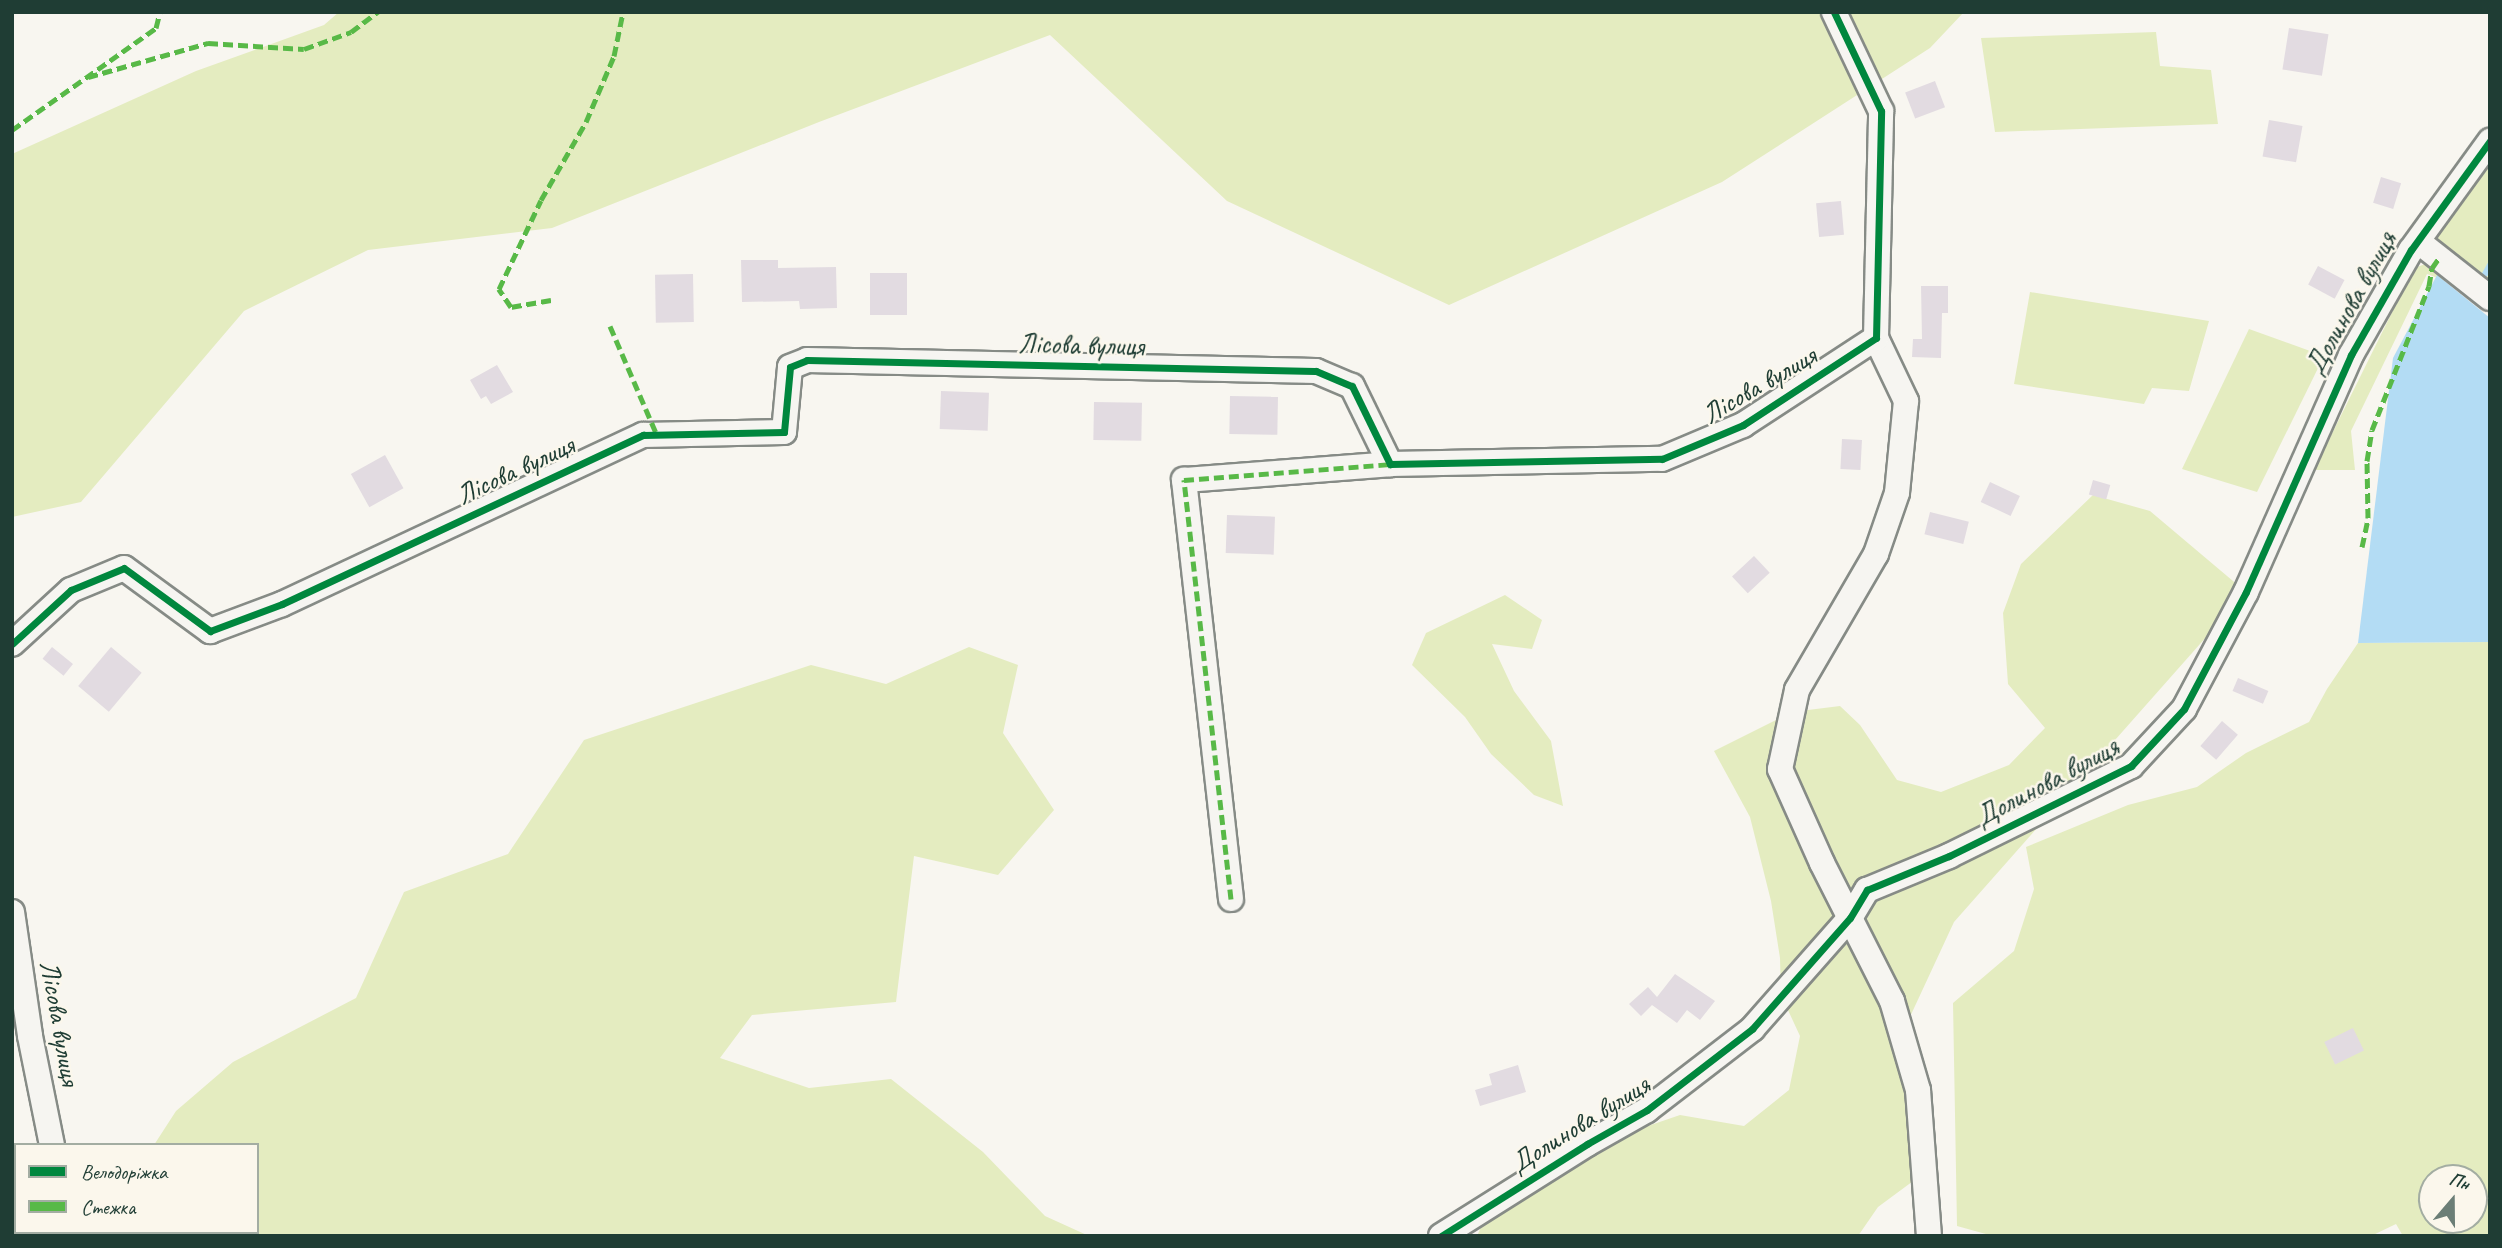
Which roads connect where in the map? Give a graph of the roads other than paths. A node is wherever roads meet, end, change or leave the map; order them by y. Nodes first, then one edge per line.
1 (1834, 12) edge
2 (2490, 141) edge
3 (2419, 242) junction
4 (2490, 298) edge
5 (1876, 338) junction
6 (1390, 464) junction
7 (12, 644) edge
8 (1231, 899) dead end
9 (12, 912) edge
10 (1850, 918) junction
11 (52, 1143) edge
12 (1441, 1236) edge
13 (1929, 1236) edge

1 - 5 street
2 - 3 street, Долинова вулиця
3 - 4 street
3 - 10 street, Долинова вулиця
5 - 6 street, Лісова вулиця
5 - 10 street
6 - 7 street, Лісова вулиця
6 - 8 street
9 - 11 street, Лісова вулиця
10 - 12 street, Долинова вулиця
10 - 13 street

